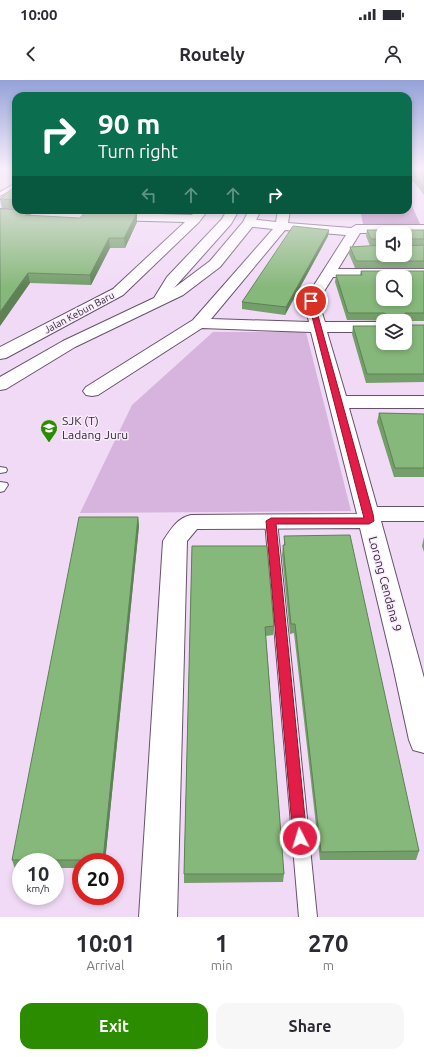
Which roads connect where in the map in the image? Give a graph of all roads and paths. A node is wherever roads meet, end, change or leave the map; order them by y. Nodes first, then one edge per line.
1 (0, 213) edge
2 (12, 213) edge
3 (198, 214) edge
4 (230, 214) edge
5 (253, 214) edge
6 (283, 214) edge
7 (249, 223) junction
8 (281, 227) junction
9 (424, 228) edge
10 (351, 240) junction
11 (328, 273) junction
12 (424, 273) edge
13 (158, 301) junction
14 (199, 323) junction
15 (317, 327) junction
16 (376, 327) edge
17 (0, 354) edge
18 (0, 384) edge
19 (92, 391) dead end
20 (337, 402) junction
21 (424, 402) edge
22 (0, 485) edge
23 (0, 489) edge
24 (424, 514) edge
25 (369, 517) junction
26 (271, 521) junction
27 (415, 666) edge
28 (424, 740) edge
29 (158, 917) edge
30 (308, 917) edge

1 - 2 street
3 - 17 street, Jalan Kebun Baru
4 - 13 street
5 - 7 street, Jalan Kebun Baru
6 - 8 street
7 - 8 street
7 - 13 street, Jalan Kebun Baru
8 - 10 street
8 - 14 street
9 - 10 street
10 - 11 street, Lorong Cendana 9
11 - 12 street
11 - 15 street, Lorong Cendana 9
13 - 18 street, Jalan Kebun Baru
14 - 15 street
14 - 19 street
15 - 16 street
15 - 20 street, Lorong Cendana 9
20 - 21 street
20 - 25 street, Lorong Cendana 9
22 - 23 lane
24 - 25 street
25 - 26 street
25 - 27 street, Lorong Cendana 9
26 - 29 street
26 - 30 lane
27 - 28 street, Lorong Cendana 9

